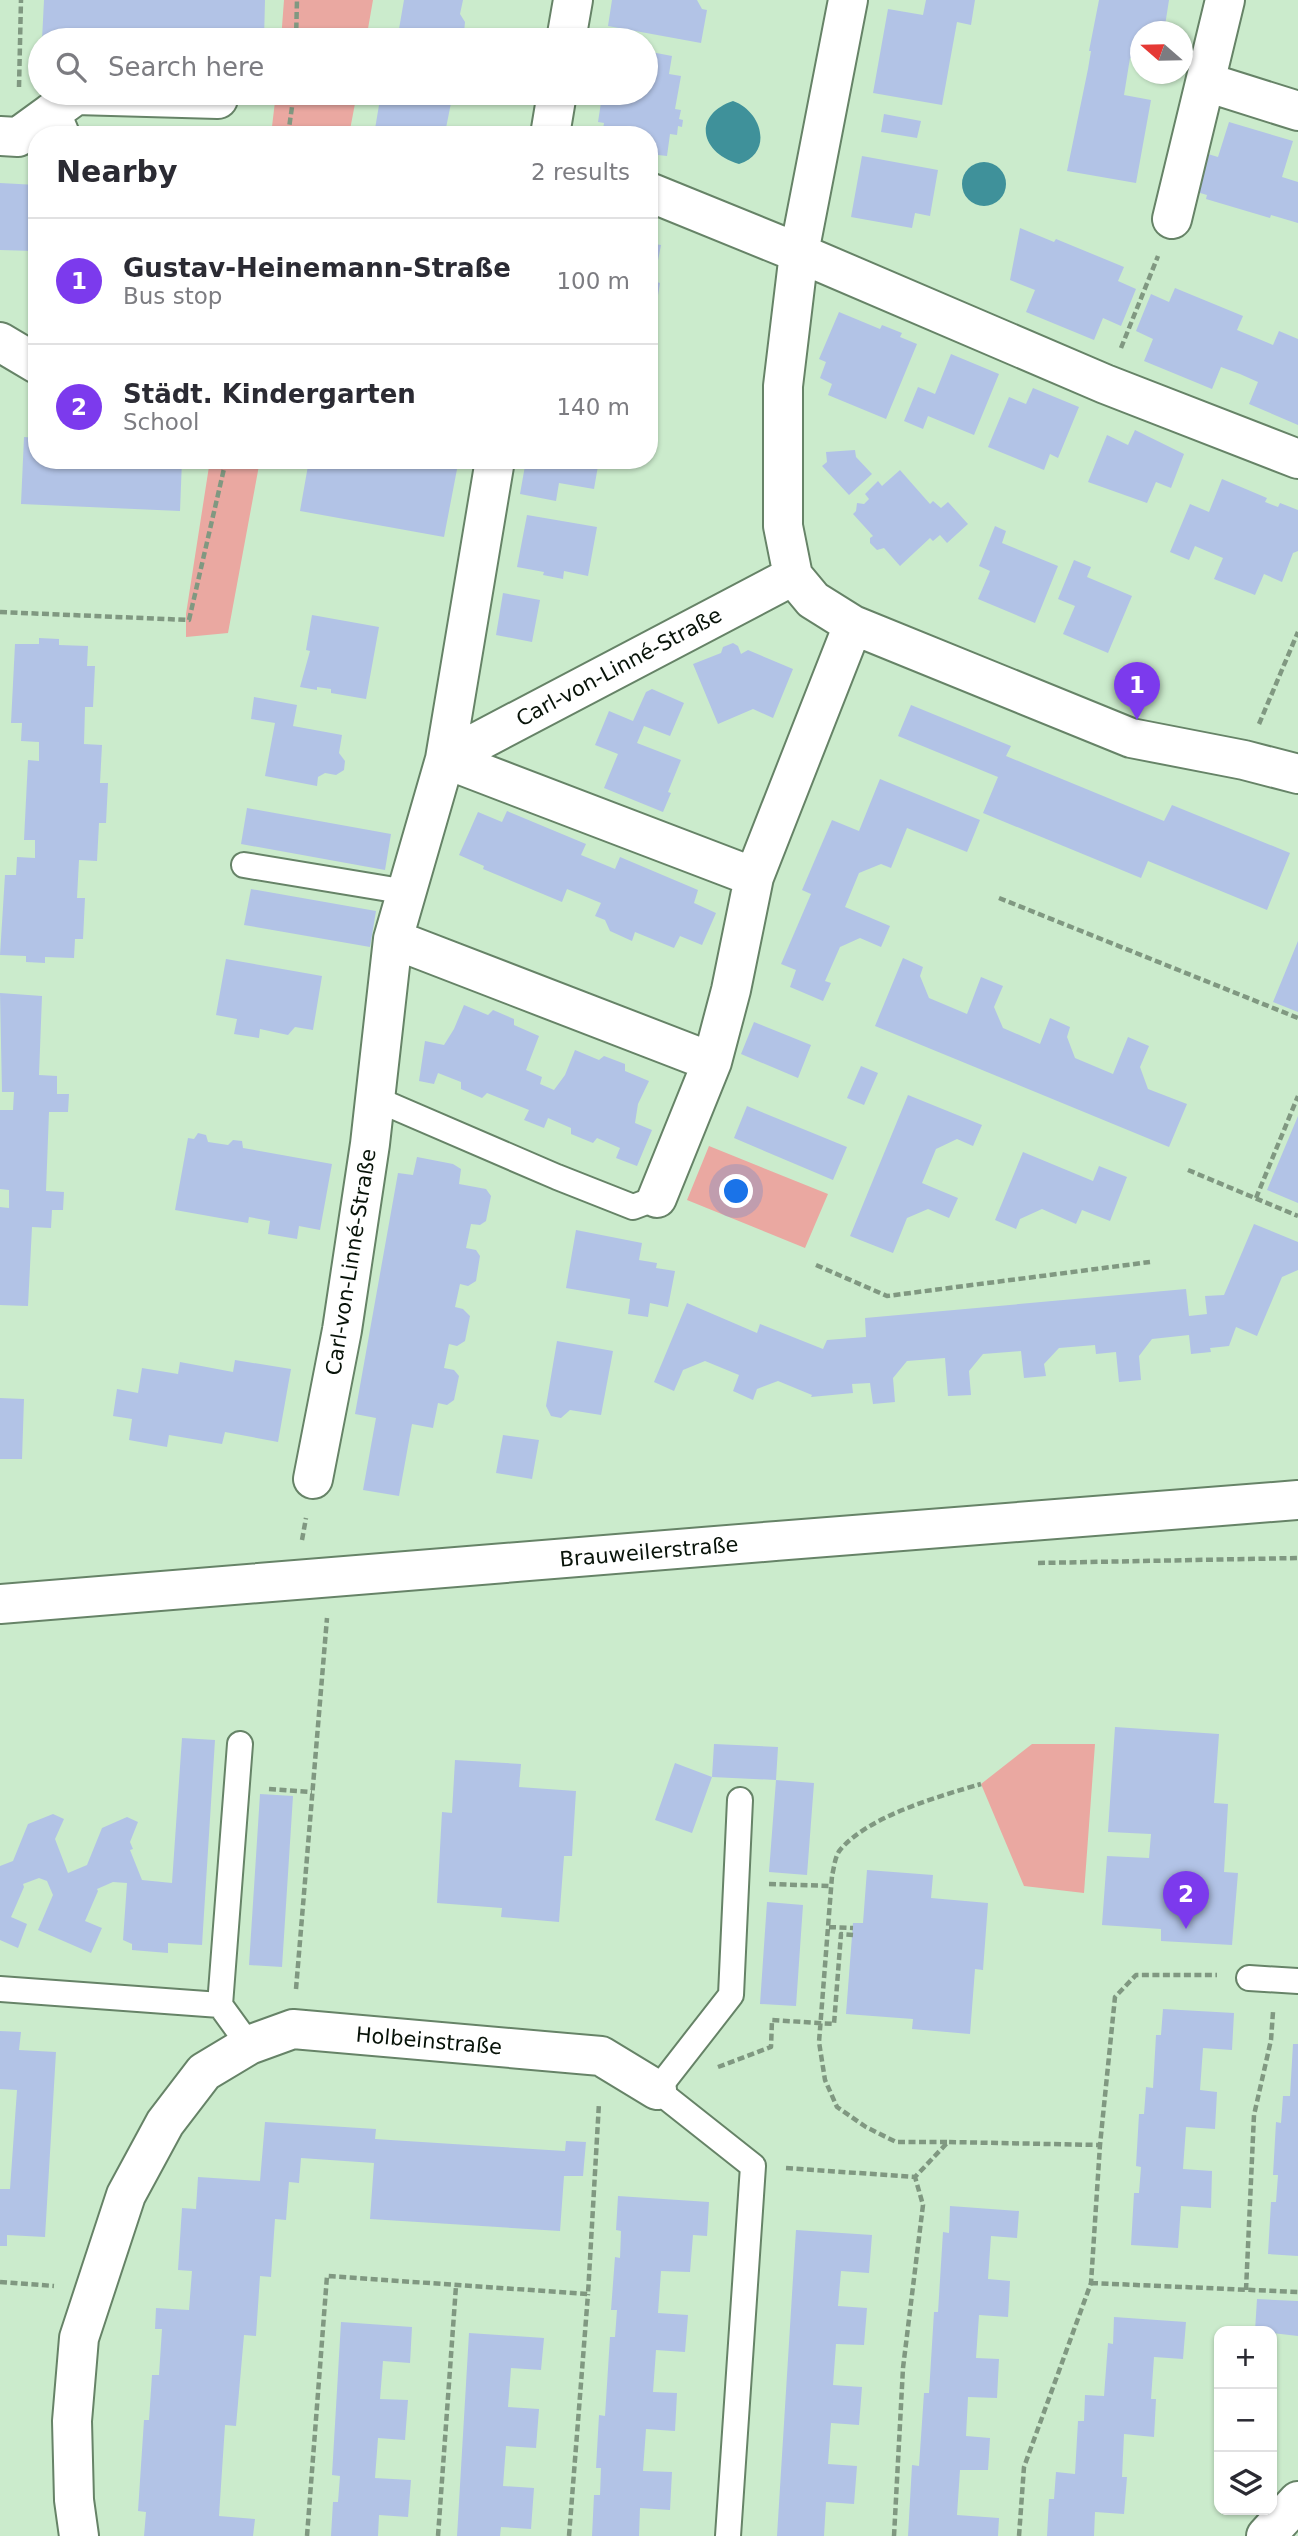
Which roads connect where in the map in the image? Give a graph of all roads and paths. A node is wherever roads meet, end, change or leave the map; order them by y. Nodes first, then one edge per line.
1 (21, 0) edge
2 (298, 0) edge
3 (573, 0) edge
4 (848, 0) edge
5 (1225, 0) edge
6 (297, 28) edge
7 (568, 28) edge
8 (1206, 82) junction
9 (69, 105) edge
10 (292, 105) edge
11 (555, 105) edge
12 (1298, 111) edge
13 (55, 124) edge
14 (289, 126) edge
15 (552, 126) edge
16 (28, 132) edge
17 (9, 137) edge
18 (658, 196) edge
19 (1172, 219) joint
20 (799, 253) junction
21 (0, 342) edge
22 (28, 358) edge
23 (1105, 384) junction
24 (1298, 459) edge
25 (224, 469) edge
26 (493, 469) edge
27 (793, 576) junction
28 (0, 612) edge
29 (853, 625) junction
30 (1298, 632) edge
31 (445, 759) junction
32 (1244, 760) junction
33 (1298, 774) edge
34 (244, 865) dead end
35 (754, 877) junction
36 (407, 892) junction
37 (999, 898) dead end
38 (393, 939) junction
39 (1298, 1018) edge
40 (712, 1062) junction
41 (1298, 1096) edge
42 (376, 1099) junction
43 (1188, 1170) dead end
44 (657, 1198) joint
45 (1256, 1198) junction
46 (1298, 1216) edge
47 (1150, 1262) dead end
48 (816, 1265) dead end
49 (313, 1479) joint
50 (1298, 1500) edge
51 (322, 1597) junction
52 (0, 1604) edge
53 (240, 1744) dead end
54 (981, 1784) dead end
55 (237, 1786) junction
56 (312, 1792) junction
57 (740, 1800) dead end
58 (736, 1882) junction
59 (831, 1886) junction
60 (829, 1927) junction
61 (853, 1928) dead end
62 (853, 1935) dead end
63 (1249, 1978) joint
64 (1286, 1980) edge
65 (0, 1989) edge
66 (220, 2005) junction
67 (820, 2024) junction
68 (293, 2029) junction
69 (249, 2045) junction
70 (771, 2047) dead end
71 (601, 2056) junction
72 (657, 2090) junction
73 (948, 2142) junction
74 (1100, 2145) junction
75 (753, 2166) junction
76 (915, 2177) junction
77 (0, 2282) edge
78 (1091, 2283) junction
79 (456, 2285) junction
80 (93, 2288) junction
81 (1246, 2290) junction
82 (1298, 2292) edge
83 (588, 2294) junction
84 (1298, 2501) edge
85 (79, 2536) edge
86 (307, 2536) edge
87 (438, 2536) edge
88 (569, 2536) edge
89 (728, 2536) edge
90 (894, 2536) edge
91 (1019, 2536) edge
92 (1266, 2536) edge

1 - 17 path
2 - 6 path
3 - 7 street
4 - 20 street
5 - 8 street
8 - 12 street
8 - 19 street
9 - 13 street
10 - 14 path
11 - 15 street
16 - 17 street
18 - 20 street
19 - 23 path
20 - 23 street
20 - 27 street
21 - 22 street
23 - 24 street
25 - 28 path
26 - 31 street, Carl-von-Linné-Straße
27 - 29 street
27 - 31 street, Carl-von-Linné-Straße
29 - 32 street
29 - 35 street
30 - 32 path
31 - 35 street
31 - 36 street, Carl-von-Linné-Straße
32 - 33 street
34 - 36 lane
35 - 40 street
36 - 38 street, Carl-von-Linné-Straße
37 - 39 path
38 - 40 street
38 - 42 street, Carl-von-Linné-Straße
40 - 44 street
41 - 45 path
42 - 44 lane
42 - 49 street, Carl-von-Linné-Straße
43 - 45 path
45 - 46 path
47 - 48 path
49 - 51 path
50 - 51 street, Brauweilerstraße
51 - 52 street, Brauweilerstraße
51 - 56 path
53 - 55 lane
54 - 59 path
55 - 56 path
55 - 66 lane
56 - 68 path
57 - 58 lane
58 - 59 path
58 - 72 lane
59 - 60 path
60 - 61 path
60 - 67 path
62 - 67 path
63 - 64 lane
63 - 74 path
64 - 81 path
65 - 66 lane
66 - 69 lane
67 - 70 path
67 - 73 path
68 - 69 street, Holbeinstraße
68 - 71 street, Holbeinstraße
69 - 80 street, Holbeinstraße
71 - 72 street, Holbeinstraße
71 - 83 path
72 - 75 lane, Holbeinstraße
73 - 74 path
73 - 76 path
74 - 78 path
75 - 76 path
75 - 89 lane
76 - 90 path
77 - 80 path
78 - 81 path
78 - 91 path
79 - 83 path
79 - 86 path
79 - 87 path
80 - 85 street, Holbeinstraße
81 - 82 path
83 - 88 path
84 - 92 street

